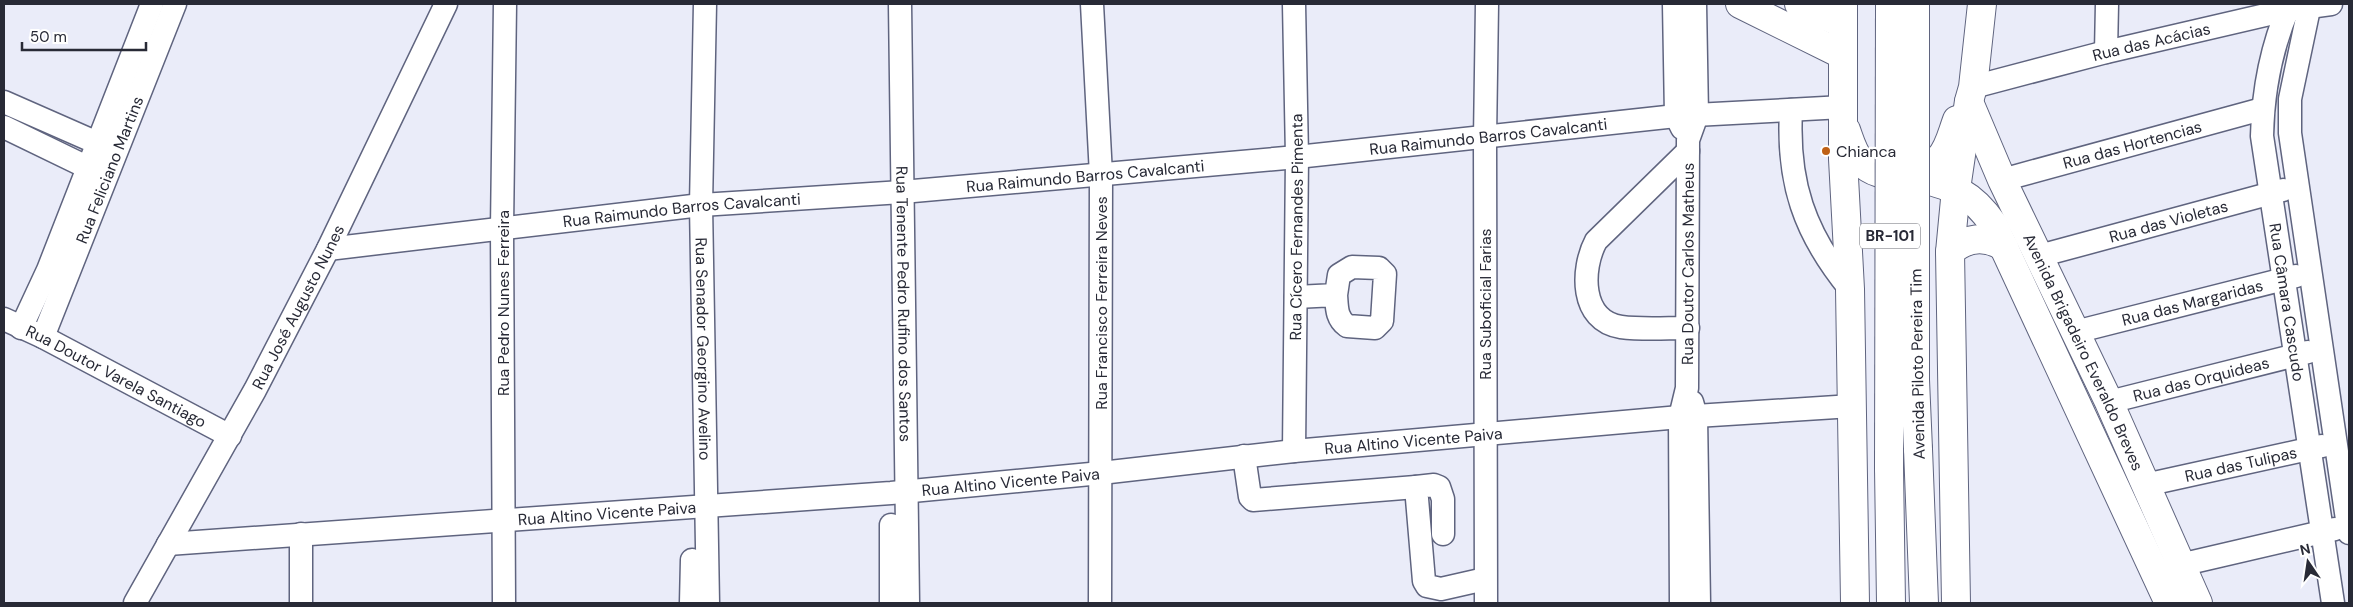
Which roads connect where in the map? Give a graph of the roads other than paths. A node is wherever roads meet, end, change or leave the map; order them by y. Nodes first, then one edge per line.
1 (152, 4) edge
2 (175, 4) edge
3 (446, 4) edge
4 (505, 4) edge
5 (691, 4) edge
6 (705, 4) edge
7 (885, 4) edge
8 (900, 4) edge
9 (1092, 4) edge
10 (1294, 4) edge
11 (1487, 4) edge
12 (1674, 4) edge
13 (1695, 4) edge
14 (1740, 4) edge
15 (1799, 4) edge
16 (1890, 4) edge
17 (1915, 4) edge
18 (1982, 4) edge
19 (2107, 4) edge
20 (2306, 6) edge
21 (1843, 14) edge
22 (2106, 52) junction
23 (1843, 55) junction
24 (1971, 94) junction
25 (4, 102) edge
26 (2262, 109) junction
27 (1791, 110) junction
28 (1686, 115) junction
29 (1843, 115) junction
30 (4, 126) edge
31 (1485, 139) junction
32 (1688, 146) junction
33 (107, 148) junction
34 (1297, 157) junction
35 (86, 167) junction
36 (1101, 175) junction
37 (1910, 175) junction
38 (107, 176) junction
39 (2002, 180) junction
40 (2297, 187) junction
41 (1956, 188) junction
42 (895, 192) junction
43 (2269, 192) junction
44 (696, 205) junction
45 (502, 228) junction
46 (2004, 247) junction
47 (328, 249) junction
48 (1950, 252) junction
49 (2039, 256) junction
50 (57, 274) junction
51 (2310, 274) junction
52 (2282, 278) junction
53 (1850, 289) junction
54 (1336, 295) dead end
55 (1296, 296) junction
56 (12, 323) edge
57 (1688, 328) junction
58 (2075, 332) junction
59 (43, 337) junction
60 (2322, 350) junction
61 (2294, 355) junction
62 (2109, 402) junction
63 (1852, 406) junction
64 (1688, 417) junction
65 (1485, 435) junction
66 (230, 436) junction
67 (2336, 444) junction
68 (2308, 448) junction
69 (1294, 451) junction
70 (1244, 456) junction
71 (1101, 473) junction
72 (2145, 485) junction
73 (1416, 488) junction
74 (898, 492) junction
75 (700, 506) junction
76 (504, 520) junction
77 (2349, 530) edge
78 (2322, 531) junction
79 (301, 534) junction
80 (1443, 534) dead end
81 (168, 544) junction
82 (2180, 565) junction
83 (1486, 580) junction
84 (135, 603) edge
85 (301, 603) edge
86 (504, 603) edge
87 (691, 603) edge
88 (708, 603) edge
89 (891, 603) edge
90 (908, 603) edge
91 (1100, 603) edge
92 (1486, 603) edge
93 (1681, 603) edge
94 (1699, 603) edge
95 (1855, 603) edge
96 (1891, 603) edge
97 (1924, 603) edge
98 (1956, 603) edge
99 (2169, 603) edge
100 (2198, 603) edge
101 (2333, 603) edge

1 - 33 street, Rua Feliciano Martins
2 - 33 street, Rua Feliciano Martins
3 - 47 street, Rua José Augusto Nunes
4 - 45 street, Rua Pedro Nunes Ferreira
5 - 44 street, Rua Senador Georgino Avelino
6 - 44 street, Rua Senador Georgino Avelino
7 - 42 street, Rua Tenente Pedro Rufino dos Santos
8 - 42 street, Rua Tenente Pedro Rufino dos Santos
9 - 36 street, Rua Francisco Ferreira Neves
10 - 34 street, Rua Cícero Fernandes Pimenta
11 - 31 street, Rua Suboficial Farias
12 - 28 street, Rua Doutor Carlos Matheus
13 - 28 street, Rua Doutor Carlos Matheus
14 - 23 main road
15 - 21 main road
16 - 96 main road, Avenida Piloto Pereira Tim / BR-101, bridge
17 - 97 main road, Avenida Piloto Pereira Tim / BR-101, bridge
18 - 24 main road
19 - 22 street
20 - 22 street, Rua das Acácias
20 - 26 street, Rua Câmara Cascudo
20 - 40 street, Rua Câmara Cascudo
21 - 23 main road
22 - 24 street, Rua das Acácias
23 - 29 main road
24 - 37 main road
24 - 39 main road, Avenida Brigadeiro Everaldo Breves
24 - 41 main road
25 - 33 street
26 - 39 street, Rua das Hortencias
26 - 43 street, Rua Câmara Cascudo
27 - 28 street, Rua Raimundo Barros Cavalcanti
27 - 29 street, Rua Raimundo Barros Cavalcanti
27 - 53 street
28 - 31 street, Rua Raimundo Barros Cavalcanti
28 - 32 street, Rua Doutor Carlos Matheus
29 - 37 main road, Avenida Brigadeiro Everaldo Breves
29 - 53 main road
30 - 35 street
31 - 34 street, Rua Raimundo Barros Cavalcanti
31 - 65 street, Rua Suboficial Farias
32 - 57 street, Rua Doutor Carlos Matheus
32 - 57 street
33 - 35 street, Rua Feliciano Martins
33 - 38 street, Rua Feliciano Martins
34 - 36 street, Rua Raimundo Barros Cavalcanti
34 - 55 street, Rua Cícero Fernandes Pimenta
35 - 38 street
35 - 50 street, Rua Feliciano Martins
36 - 42 street, Rua Raimundo Barros Cavalcanti
36 - 71 street, Rua Francisco Ferreira Neves
37 - 41 main road, Avenida Brigadeiro Everaldo Breves
38 - 50 street, Rua Feliciano Martins
39 - 49 main road, Avenida Brigadeiro Everaldo Breves
40 - 43 street, Rua das Violetas
40 - 51 street, Rua Câmara Cascudo
41 - 46 main road, Avenida Brigadeiro Everaldo Breves
41 - 48 main road
42 - 44 street, Rua Raimundo Barros Cavalcanti
42 - 74 street, Rua Tenente Pedro Rufino dos Santos
43 - 49 street, Rua das Violetas
43 - 52 street, Rua Câmara Cascudo
44 - 45 street, Rua Raimundo Barros Cavalcanti
44 - 75 street, Rua Senador Georgino Avelino
45 - 47 street, Rua Raimundo Barros Cavalcanti
45 - 76 street, Rua Pedro Nunes Ferreira
46 - 48 main road
46 - 99 main road, Avenida Brigadeiro Everaldo Breves
47 - 66 street, Rua José Augusto Nunes
48 - 98 main road
49 - 58 main road, Avenida Brigadeiro Everaldo Breves
50 - 56 street, Rua Feliciano Martins
50 - 59 street, Rua Feliciano Martins
51 - 52 street, Rua das Margaridas
51 - 60 street, Rua Câmara Cascudo
52 - 58 street, Rua das Margaridas
52 - 61 street, Rua Câmara Cascudo
53 - 63 main road
54 - 55 street
55 - 69 street, Rua Cícero Fernandes Pimenta
56 - 59 street, Rua Doutor Varela Santiago
57 - 64 street, Rua Doutor Carlos Matheus
58 - 62 main road, Avenida Brigadeiro Everaldo Breves
59 - 66 street, Rua Doutor Varela Santiago
60 - 61 street, Rua das Orquideas
60 - 67 street, Rua Câmara Cascudo
61 - 62 street, Rua das Orquideas
61 - 68 street, Rua Câmara Cascudo
62 - 72 main road, Avenida Brigadeiro Everaldo Breves
63 - 64 street, Rua Altino Vicente Paiva
63 - 95 main road
64 - 65 street, Rua Altino Vicente Paiva
64 - 93 street, Rua Doutor Carlos Matheus
64 - 94 street, Rua Doutor Carlos Matheus
65 - 69 street, Rua Altino Vicente Paiva
65 - 83 street, Rua Suboficial Farias
66 - 81 street, Rua José Augusto Nunes
67 - 68 street, Rua das Tulipas
67 - 77 street, Rua Câmara Cascudo
68 - 72 street, Rua das Tulipas
68 - 78 street, Rua Câmara Cascudo
69 - 70 street, Rua Altino Vicente Paiva
70 - 71 street, Rua Altino Vicente Paiva
70 - 73 street
71 - 74 street, Rua Altino Vicente Paiva
71 - 91 street, Rua Francisco Ferreira Neves
72 - 82 main road, Avenida Brigadeiro Everaldo Breves
73 - 80 street
73 - 83 street
74 - 75 street, Rua Altino Vicente Paiva
74 - 89 street, Rua Tenente Pedro Rufino dos Santos
74 - 90 street, Rua Tenente Pedro Rufino dos Santos
75 - 76 street, Rua Altino Vicente Paiva
75 - 87 street, Rua Senador Georgino Avelino
75 - 88 street, Rua Senador Georgino Avelino
76 - 79 street, Rua Altino Vicente Paiva
76 - 86 street, Rua Pedro Nunes Ferreira
77 - 78 street
78 - 82 street
78 - 101 street, Rua Câmara Cascudo
79 - 81 street, Rua Altino Vicente Paiva
79 - 85 street
81 - 84 street, Rua José Augusto Nunes
82 - 100 main road, Avenida Brigadeiro Everaldo Breves
83 - 92 street, Rua Suboficial Farias

